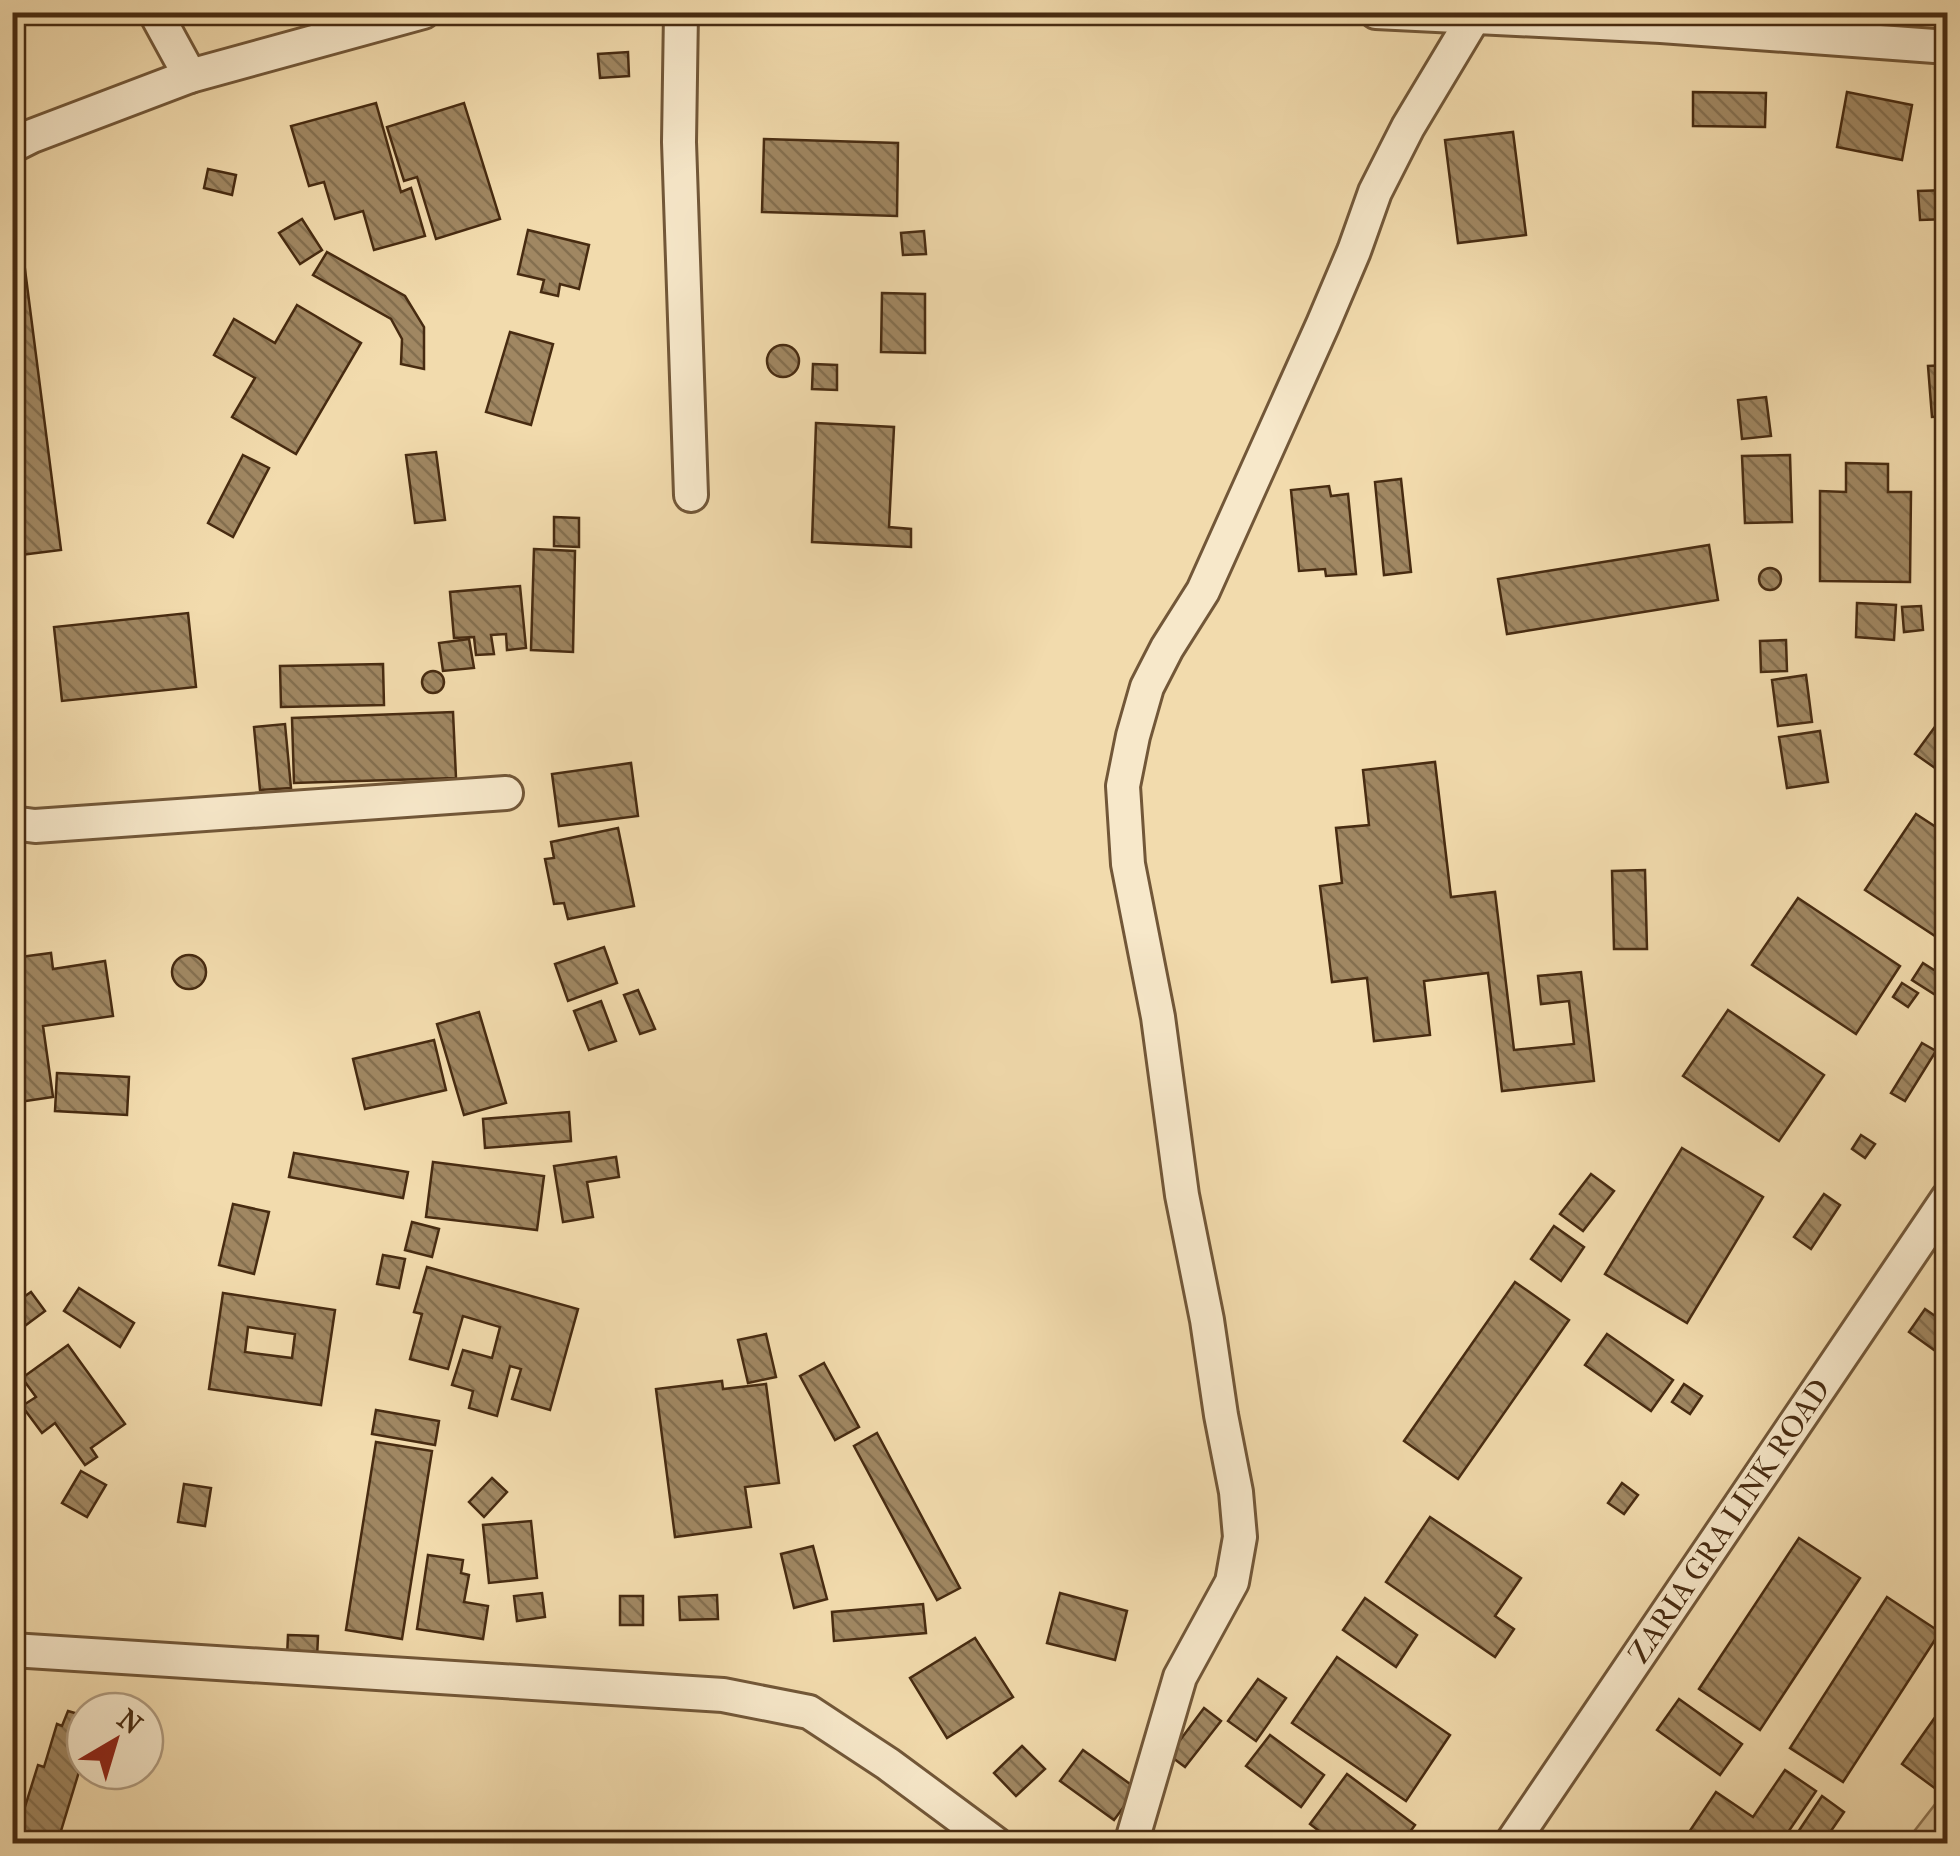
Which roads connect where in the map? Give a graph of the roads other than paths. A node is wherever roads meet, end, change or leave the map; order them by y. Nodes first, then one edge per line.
1 (155, 12) edge
2 (423, 12) edge
3 (681, 12) edge
4 (1376, 12) edge
5 (1474, 17) junction
6 (1661, 19) edge
7 (1948, 46) edge
8 (190, 76) junction
9 (12, 146) edge
10 (691, 495) dead end
11 (506, 793) dead end
12 (12, 822) edge
13 (1948, 1198) edge
14 (12, 1650) edge
15 (996, 1844) edge
16 (1131, 1844) edge
17 (1511, 1844) edge

1 - 8 street
2 - 8 street
3 - 10 street
4 - 5 street
5 - 6 street
5 - 16 street
6 - 7 street
8 - 9 street
11 - 12 street
13 - 17 street, ZARIA GRA LINK ROAD
14 - 15 street

